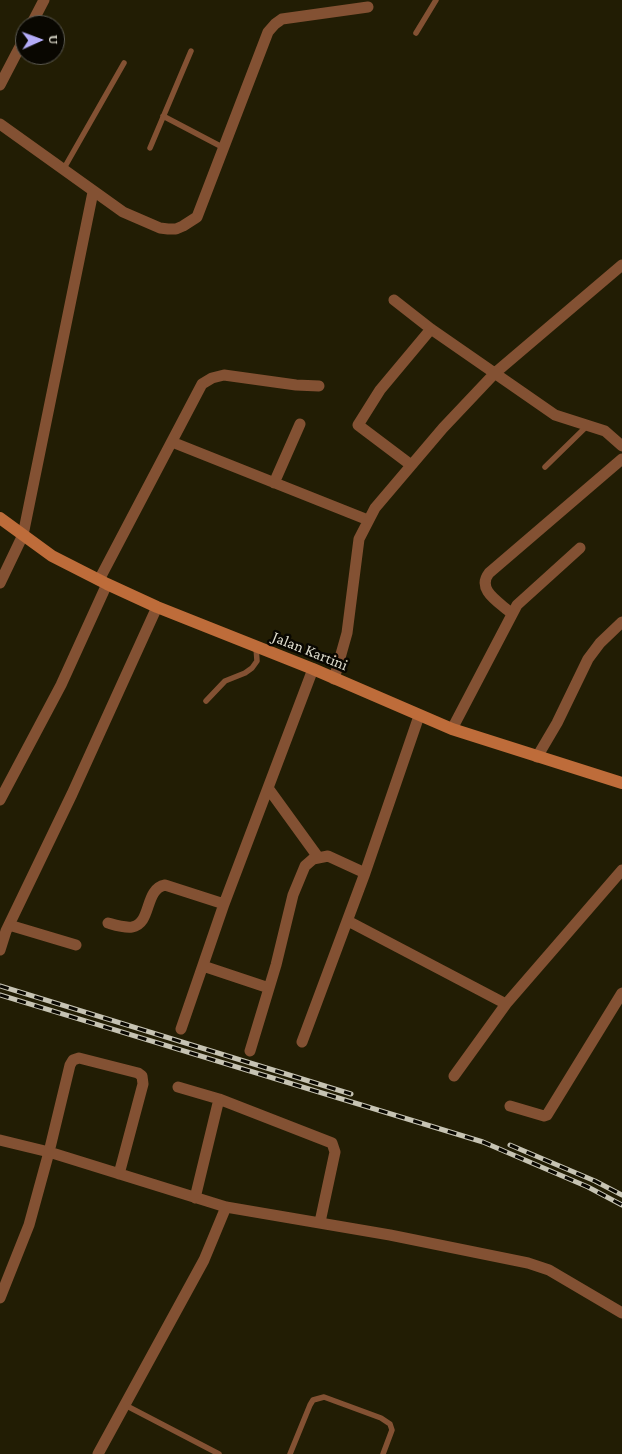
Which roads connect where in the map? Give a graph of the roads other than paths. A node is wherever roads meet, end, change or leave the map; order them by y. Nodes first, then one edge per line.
1 (44, 0) edge
2 (436, 0) edge
3 (368, 7) dead end
4 (36, 15) edge
5 (416, 33) dead end
6 (191, 51) dead end
7 (15, 56) edge
8 (124, 63) dead end
9 (0, 85) edge
10 (164, 116) junction
11 (0, 124) edge
12 (150, 148) dead end
13 (224, 148) junction
14 (63, 170) junction
15 (93, 192) junction
16 (622, 265) edge
17 (394, 300) dead end
18 (431, 329) junction
19 (495, 373) junction
20 (319, 386) dead end
21 (300, 424) dead end
22 (588, 425) junction
23 (172, 442) junction
24 (622, 446) edge
25 (622, 460) edge
26 (411, 465) junction
27 (545, 466) dead end
28 (274, 483) junction
29 (0, 518) edge
30 (368, 520) junction
31 (23, 536) junction
32 (580, 548) dead end
33 (0, 582) edge
34 (103, 582) junction
35 (157, 607) junction
36 (512, 613) junction
37 (622, 622) edge
38 (256, 647) junction
39 (313, 669) junction
40 (334, 679) junction
41 (206, 701) dead end
42 (420, 716) junction
43 (452, 729) junction
44 (537, 757) junction
45 (622, 783) edge
46 (268, 788) junction
47 (0, 800) edge
48 (318, 857) junction
49 (622, 870) edge
50 (366, 874) junction
51 (224, 904) junction
52 (348, 921) junction
53 (108, 923) dead end
54 (10, 925) junction
55 (76, 945) dead end
56 (0, 950) edge
57 (202, 966) junction
58 (269, 988) junction
59 (622, 993) edge
60 (506, 1004) junction
61 (181, 1029) dead end
62 (302, 1042) dead end
63 (250, 1051) dead end
64 (454, 1076) dead end
65 (178, 1087) dead end
66 (218, 1099) junction
67 (510, 1106) dead end
68 (0, 1140) edge
69 (49, 1152) junction
70 (118, 1174) junction
71 (195, 1198) junction
72 (226, 1207) junction
73 (320, 1222) junction
74 (3, 1282) edge
75 (0, 1298) edge
76 (622, 1313) edge
77 (125, 1405) junction
78 (98, 1454) edge
79 (219, 1454) edge
80 (290, 1454) edge
81 (384, 1454) edge

1 - 4 street
2 - 5 lane
3 - 13 street
6 - 10 lane
7 - 9 street
8 - 14 lane
10 - 12 lane
10 - 13 lane
11 - 14 street
13 - 15 street
14 - 15 street
15 - 31 street
16 - 19 street
17 - 18 street
18 - 19 street
18 - 26 street
19 - 22 street
19 - 26 street
20 - 23 street
21 - 28 street
22 - 24 street
22 - 27 lane
23 - 28 street
23 - 34 street
25 - 36 street
26 - 30 street
28 - 30 street
29 - 31 street, Jalan Kartini
30 - 40 street
31 - 33 street
31 - 34 street, Jalan Kartini
32 - 36 street
34 - 35 street, Jalan Kartini
34 - 47 street
35 - 38 street, Jalan Kartini
35 - 54 street
36 - 43 street
37 - 44 street
38 - 39 street, Jalan Kartini
38 - 41 lane
39 - 40 street, Jalan Kartini
39 - 46 street
40 - 42 street, Jalan Kartini
42 - 43 street, Jalan Kartini
42 - 50 street
43 - 44 street, Jalan Kartini
44 - 45 street, Jalan Kartini
46 - 48 street
46 - 51 street
48 - 50 street
48 - 58 street
49 - 60 street
50 - 52 street
51 - 53 street
51 - 57 street
52 - 60 street
52 - 62 street
54 - 55 street
54 - 56 street
57 - 58 street
57 - 61 street
58 - 63 street
59 - 67 street
60 - 64 street
65 - 66 street
66 - 71 street
66 - 73 street
68 - 69 street
69 - 70 street
69 - 70 street
69 - 74 street
70 - 71 street
71 - 72 street
72 - 73 street
72 - 77 street
73 - 76 street
74 - 75 street
77 - 78 street
77 - 79 lane
80 - 81 lane

